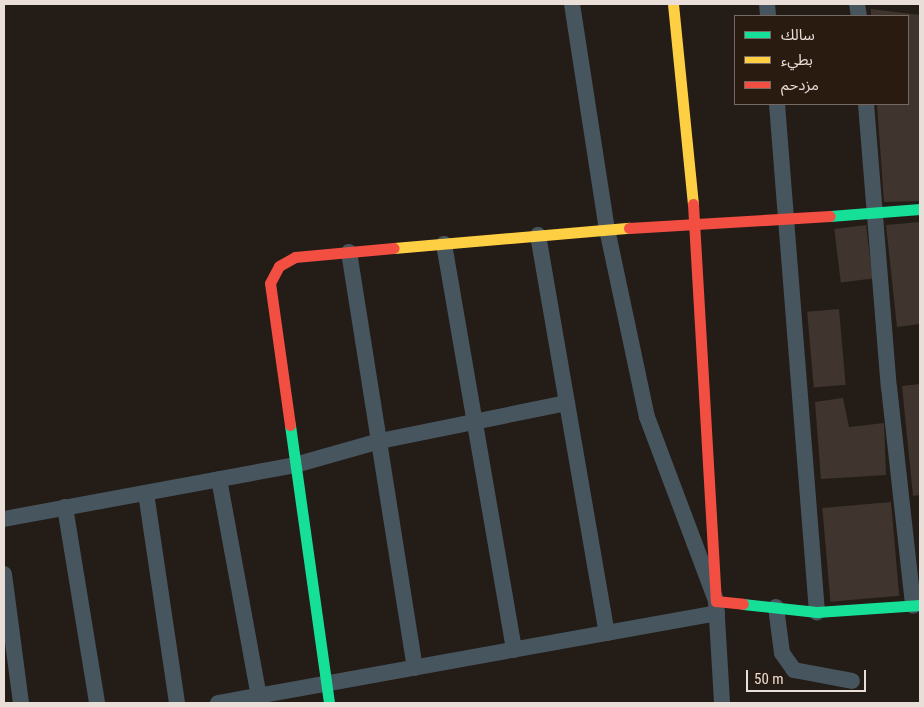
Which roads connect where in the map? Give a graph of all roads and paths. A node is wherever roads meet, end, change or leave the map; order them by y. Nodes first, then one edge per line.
1 (572, 4) edge
2 (673, 4) edge
3 (777, 105) edge
4 (866, 105) edge
5 (920, 209) edge
6 (876, 212) junction
7 (788, 220) junction
8 (695, 224) junction
9 (607, 229) junction
10 (538, 235) junction
11 (444, 244) junction
12 (349, 252) junction
13 (567, 403) junction
14 (476, 422) junction
15 (380, 441) junction
16 (294, 465) junction
17 (219, 479) junction
18 (146, 492) junction
19 (65, 507) junction
20 (4, 519) edge
21 (4, 574) edge
22 (917, 606) edge
23 (717, 607) junction
24 (776, 607) junction
25 (817, 612) junction
26 (607, 633) junction
27 (514, 650) junction
28 (415, 668) junction
29 (852, 681) dead end
30 (326, 684) junction
31 (259, 696) junction
32 (21, 703) edge
33 (97, 703) edge
34 (177, 703) edge
35 (223, 703) edge
36 (329, 703) edge
37 (722, 703) edge

1 - 9 street
2 - 8 street
3 - 7 street
4 - 6 street
5 - 6 street
6 - 7 street
6 - 22 street
7 - 8 street
7 - 25 street
8 - 9 street
8 - 23 street
9 - 10 street
9 - 23 street
10 - 11 street
10 - 13 street
11 - 12 street
11 - 14 street
12 - 15 street
12 - 16 street
13 - 14 street
13 - 26 street
14 - 15 street
14 - 27 street
15 - 16 street
15 - 28 street
16 - 17 street
16 - 30 street
17 - 18 street
17 - 31 street
18 - 19 street
18 - 34 street
19 - 20 street
19 - 33 street
21 - 32 street
22 - 25 street
23 - 24 street
23 - 26 street
23 - 37 street
24 - 25 street
24 - 29 street
26 - 27 street
27 - 28 street
28 - 30 street
30 - 31 street
30 - 36 street
31 - 35 street

